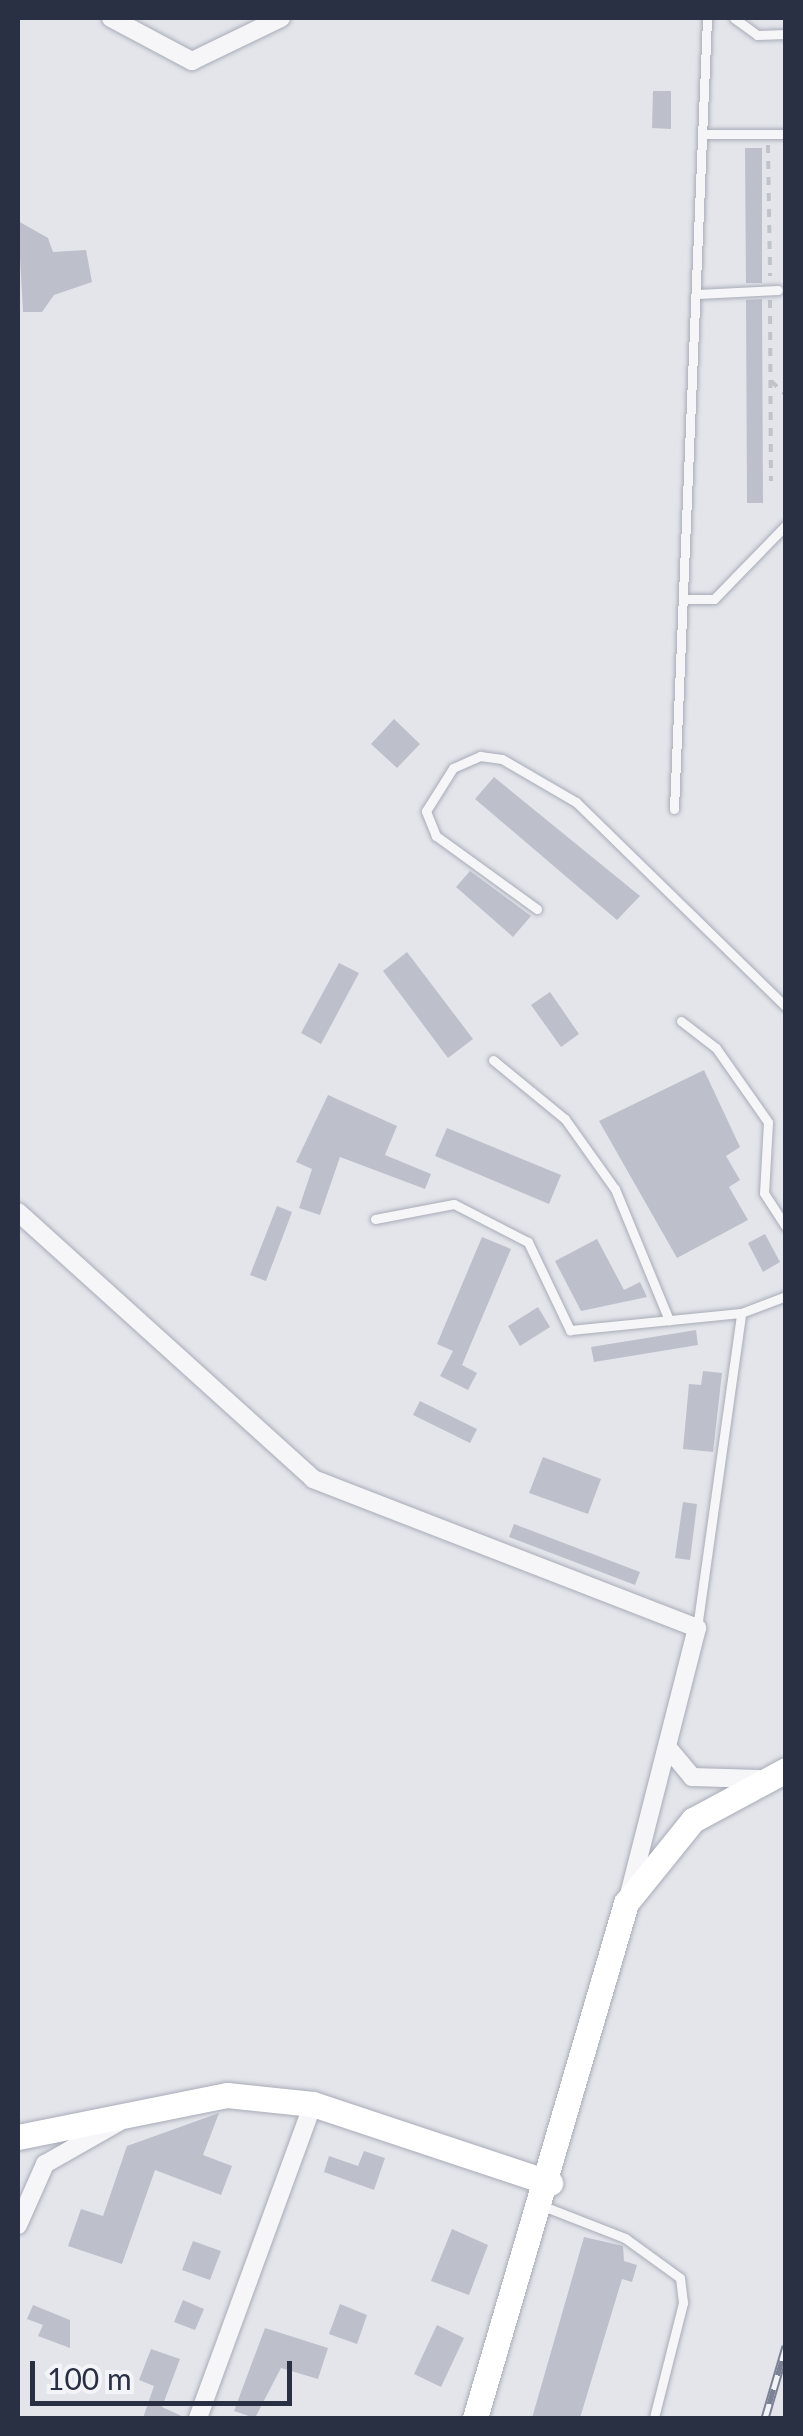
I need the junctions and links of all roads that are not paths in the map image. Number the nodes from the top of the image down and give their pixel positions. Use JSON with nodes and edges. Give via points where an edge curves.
{"nodes":[{"id":1,"x":111,"y":18,"type":"edge"},
{"id":2,"x":281,"y":18,"type":"edge"},
{"id":3,"x":707,"y":18,"type":"edge"},
{"id":4,"x":734,"y":18,"type":"edge"},
{"id":5,"x":786,"y":34,"type":"edge"},
{"id":6,"x":702,"y":134,"type":"junction"},
{"id":7,"x":786,"y":134,"type":"edge"},
{"id":8,"x":774,"y":291,"type":"road end"},
{"id":9,"x":697,"y":294,"type":"junction"},
{"id":10,"x":786,"y":525,"type":"edge"},
{"id":11,"x":686,"y":598,"type":"junction"},
{"id":12,"x":674,"y":808,"type":"dead end"},
{"id":13,"x":538,"y":909,"type":"dead end"},
{"id":14,"x":786,"y":1007,"type":"edge"},
{"id":15,"x":682,"y":1021,"type":"dead end"},
{"id":16,"x":493,"y":1060,"type":"dead end"},
{"id":17,"x":18,"y":1212,"type":"edge"},
{"id":18,"x":376,"y":1219,"type":"dead end"},
{"id":19,"x":786,"y":1227,"type":"edge"},
{"id":20,"x":786,"y":1296,"type":"edge"},
{"id":21,"x":741,"y":1313,"type":"junction"},
{"id":22,"x":669,"y":1320,"type":"junction"},
{"id":23,"x":697,"y":1628,"type":"junction"},
{"id":24,"x":668,"y":1748,"type":"junction"},
{"id":25,"x":775,"y":1774,"type":"edge"},
{"id":26,"x":626,"y":1903,"type":"junction"},
{"id":27,"x":313,"y":2104,"type":"junction"},
{"id":28,"x":132,"y":2114,"type":"junction"},
{"id":29,"x":18,"y":2137,"type":"edge"},
{"id":30,"x":547,"y":2195,"type":"junction"},
{"id":31,"x":18,"y":2225,"type":"edge"},
{"id":32,"x":198,"y":2418,"type":"edge"},
{"id":33,"x":475,"y":2418,"type":"edge"},
{"id":34,"x":654,"y":2418,"type":"edge"}],
"edges":[{"from":1,"to":2,"type":"street","via":[[192,61]]},
{"from":3,"to":6,"type":"lane"},
{"from":4,"to":5,"type":"lane","via":[[757,35]]},
{"from":6,"to":7,"type":"lane"},
{"from":6,"to":9,"type":"lane"},
{"from":8,"to":9,"type":"lane"},
{"from":9,"to":11,"type":"lane"},
{"from":10,"to":11,"type":"lane","via":[[714,600]]},
{"from":11,"to":12,"type":"lane"},
{"from":13,"to":14,"type":"lane","via":[[436,836],[426,811],[453,768],[480,756],[502,759],[576,802]]},
{"from":15,"to":19,"type":"lane","via":[[716,1048],[768,1122],[764,1193]]},
{"from":16,"to":22,"type":"lane","via":[[565,1119],[615,1189]]},
{"from":17,"to":23,"type":"street","via":[[313,1479]]},
{"from":18,"to":22,"type":"lane","via":[[454,1204],[528,1242],[570,1330]]},
{"from":20,"to":21,"type":"lane"},
{"from":21,"to":22,"type":"lane"},
{"from":21,"to":23,"type":"lane"},
{"from":23,"to":24,"type":"street"},
{"from":24,"to":25,"type":"street","via":[[692,1777],[710,1784]]},
{"from":24,"to":26,"type":"street"},
{"from":25,"to":26,"type":"street","via":[[693,1820]]},
{"from":26,"to":30,"type":"street"},
{"from":27,"to":28,"type":"street","via":[[227,2096]]},
{"from":27,"to":30,"type":"street"},
{"from":27,"to":32,"type":"street"},
{"from":28,"to":29,"type":"street"},
{"from":28,"to":31,"type":"street","via":[[45,2164]]},
{"from":30,"to":33,"type":"street"},
{"from":30,"to":34,"type":"lane","via":[[642,2247],[680,2278],[684,2303]]}]}
